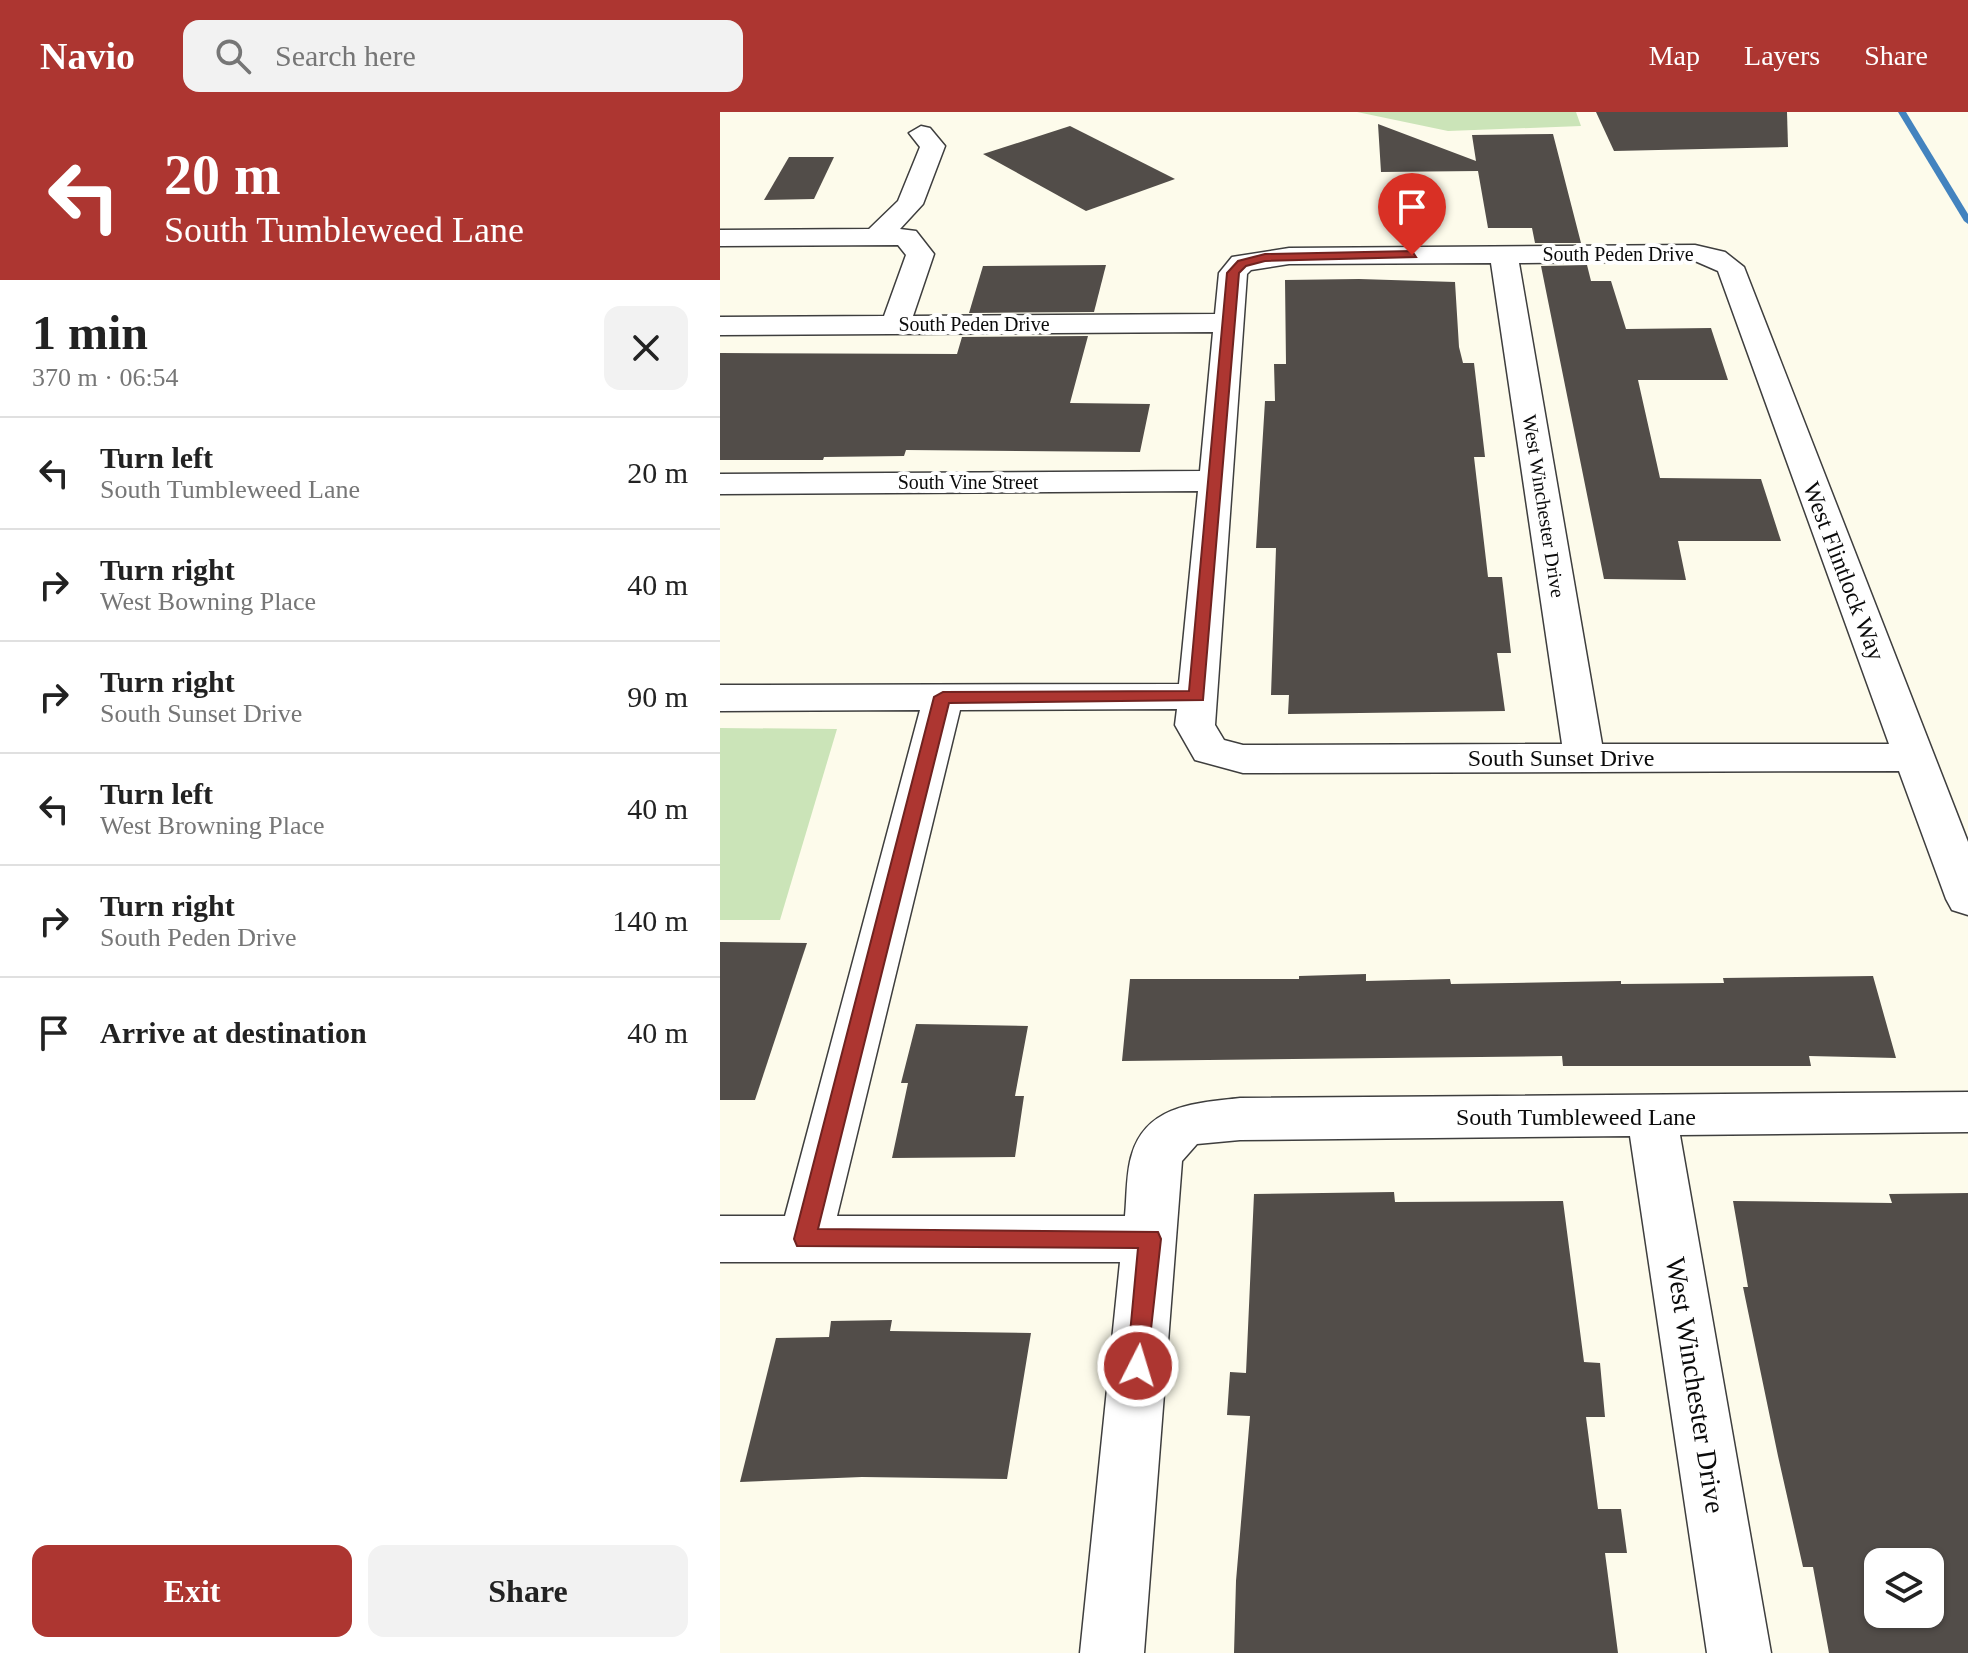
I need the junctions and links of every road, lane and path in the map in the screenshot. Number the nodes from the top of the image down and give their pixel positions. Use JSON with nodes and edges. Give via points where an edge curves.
{"nodes":[{"id":1,"x":921,"y":133,"type":"dead end"},
{"id":2,"x":876,"y":237,"type":"junction"},
{"id":3,"x":720,"y":238,"type":"edge"},
{"id":4,"x":1504,"y":254,"type":"junction"},
{"id":5,"x":1707,"y":255,"type":"joint"},
{"id":6,"x":1229,"y":323,"type":"junction"},
{"id":7,"x":896,"y":324,"type":"junction"},
{"id":8,"x":720,"y":326,"type":"edge"},
{"id":9,"x":1215,"y":481,"type":"junction"},
{"id":10,"x":720,"y":484,"type":"edge"},
{"id":11,"x":1197,"y":696,"type":"junction"},
{"id":12,"x":943,"y":697,"type":"junction"},
{"id":13,"x":720,"y":698,"type":"edge"},
{"id":14,"x":1915,"y":757,"type":"junction"},
{"id":15,"x":1584,"y":758,"type":"junction"},
{"id":16,"x":1968,"y":899,"type":"edge"},
{"id":17,"x":1968,"y":1112,"type":"edge"},
{"id":18,"x":1652,"y":1117,"type":"junction"},
{"id":19,"x":720,"y":1239,"type":"edge"},
{"id":20,"x":805,"y":1239,"type":"junction"},
{"id":21,"x":1150,"y":1239,"type":"junction"},
{"id":22,"x":1112,"y":1653,"type":"edge"},
{"id":23,"x":1739,"y":1653,"type":"edge"}],
"edges":[{"from":1,"to":2,"type":"street","via":[[933,146],[910,204]]},
{"from":2,"to":3,"type":"street"},
{"from":2,"to":7,"type":"street","via":[[906,237],[920,254]]},
{"from":4,"to":5,"type":"street","name":"South Peden Drive"},
{"from":4,"to":6,"type":"street","name":"South Peden Drive","via":[[1289,256],[1242,263],[1233,273]]},
{"from":4,"to":15,"type":"street","name":"West Winchester Drive"},
{"from":5,"to":14,"type":"street","name":"West Flintlock Way","via":[[1730,267]]},
{"from":6,"to":7,"type":"street","name":"South Peden Drive"},
{"from":6,"to":9,"type":"street"},
{"from":7,"to":8,"type":"street","name":"South Peden Drive"},
{"from":9,"to":10,"type":"street","name":"South Vine Street"},
{"from":9,"to":11,"type":"street"},
{"from":11,"to":12,"type":"street"},
{"from":11,"to":15,"type":"street","name":"South Sunset Drive","via":[[1195,725],[1209,750],[1243,759]]},
{"from":12,"to":13,"type":"street"},
{"from":12,"to":20,"type":"street"},
{"from":14,"to":15,"type":"street","name":"South Sunset Drive"},
{"from":14,"to":16,"type":"street","name":"West Flintlock Way"},
{"from":17,"to":18,"type":"street","name":"South Tumbleweed Lane"},
{"from":18,"to":21,"type":"street","name":"South Tumbleweed Lane","via":[[1240,1119],[1183,1125],[1157,1154]]},
{"from":18,"to":23,"type":"street","name":"West Winchester Drive"},
{"from":19,"to":20,"type":"street"},
{"from":20,"to":21,"type":"street"},
{"from":21,"to":22,"type":"street"}]}
